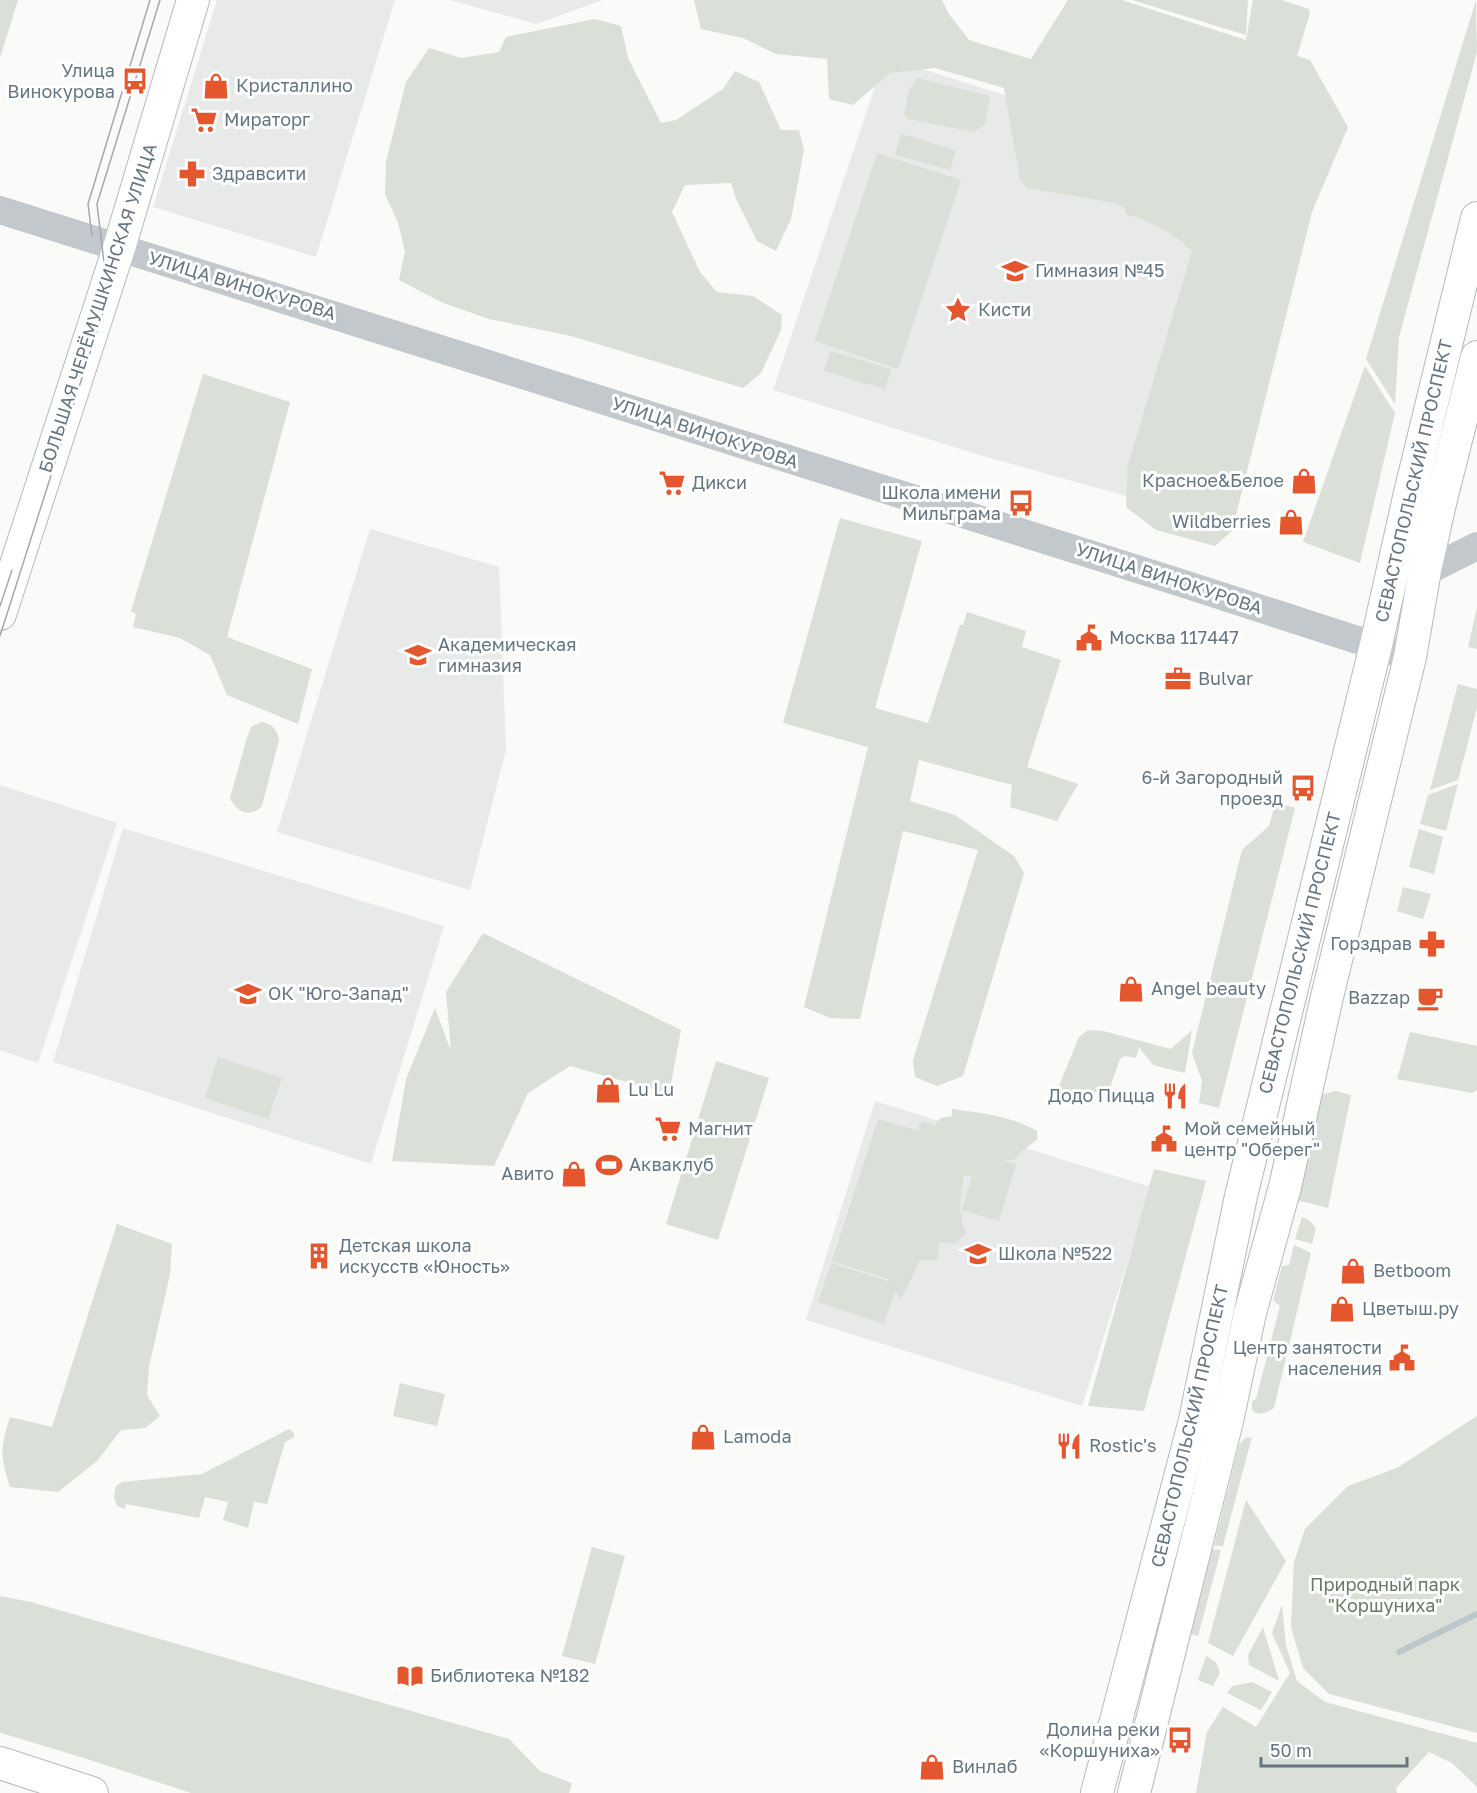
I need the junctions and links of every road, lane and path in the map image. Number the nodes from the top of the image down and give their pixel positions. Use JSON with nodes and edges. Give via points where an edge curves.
{"nodes":[{"id":1,"x":193,"y":0,"type":"edge"},
{"id":2,"x":0,"y":210,"type":"edge"},
{"id":3,"x":1477,"y":218,"type":"edge"},
{"id":4,"x":119,"y":248,"type":"junction"},
{"id":5,"x":1477,"y":357,"type":"edge"},
{"id":6,"x":1477,"y":546,"type":"edge"},
{"id":7,"x":1425,"y":570,"type":"junction"},
{"id":8,"x":1387,"y":591,"type":"junction"},
{"id":9,"x":0,"y":614,"type":"edge"},
{"id":10,"x":1376,"y":645,"type":"junction"},
{"id":11,"x":1410,"y":657,"type":"junction"},
{"id":12,"x":0,"y":1764,"type":"edge"},
{"id":13,"x":92,"y":1793,"type":"edge"},
{"id":14,"x":1097,"y":1793,"type":"edge"},
{"id":15,"x":1134,"y":1793,"type":"edge"}],
"edges":[{"from":1,"to":4,"type":"main road","name":"БОЛЬШАЯ ЧЕРЁМУШКИНСКАЯ УЛИЦА"},
{"from":2,"to":4,"type":"street","name":"УЛИЦА ВИНОКУРОВА"},
{"from":3,"to":8,"type":"main road","name":"СЕВАСТОПОЛЬСКИЙ ПРОСПЕКТ"},
{"from":4,"to":9,"type":"main road","name":"БОЛЬШАЯ ЧЕРЁМУШКИНСКАЯ УЛИЦА"},
{"from":4,"to":10,"type":"street","name":"УЛИЦА ВИНОКУРОВА"},
{"from":5,"to":7,"type":"main road","name":"СЕВАСТОПОЛЬСКИЙ ПРОСПЕКТ"},
{"from":6,"to":7,"type":"street"},
{"from":7,"to":8,"type":"street"},
{"from":7,"to":11,"type":"main road","name":"СЕВАСТОПОЛЬСКИЙ ПРОСПЕКТ"},
{"from":8,"to":10,"type":"main road","name":"СЕВАСТОПОЛЬСКИЙ ПРОСПЕКТ"},
{"from":10,"to":11,"type":"street","name":"УЛИЦА ВИНОКУРОВА"},
{"from":10,"to":14,"type":"main road","name":"СЕВАСТОПОЛЬСКИЙ ПРОСПЕКТ","via":[[1241,1196],[1195,1420]]},
{"from":11,"to":15,"type":"main road","name":"СЕВАСТОПОЛЬСКИЙ ПРОСПЕКТ","via":[[1285,1187],[1250,1313],[1227,1421]]},
{"from":12,"to":13,"type":"main road"}]}
